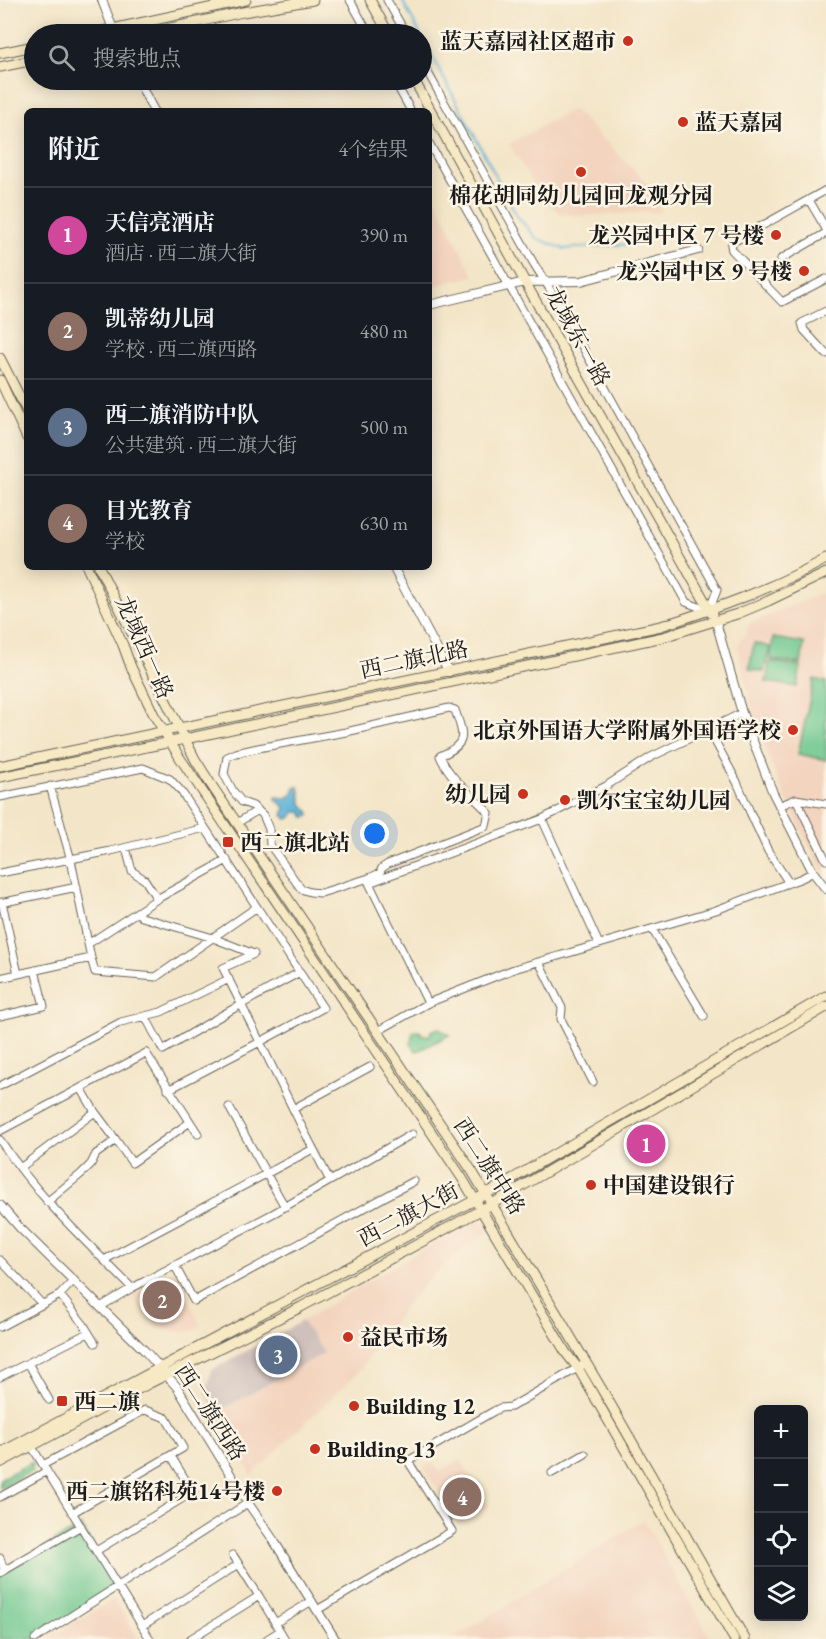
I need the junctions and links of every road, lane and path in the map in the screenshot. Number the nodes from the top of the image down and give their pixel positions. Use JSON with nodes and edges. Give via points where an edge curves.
{"nodes":[{"id":1,"x":102,"y":0,"type":"edge"},
{"id":2,"x":246,"y":0,"type":"edge"},
{"id":3,"x":313,"y":0,"type":"edge"},
{"id":4,"x":350,"y":0,"type":"edge"},
{"id":5,"x":370,"y":0,"type":"edge"},
{"id":6,"x":387,"y":0,"type":"edge"},
{"id":7,"x":111,"y":24,"type":"edge"},
{"id":8,"x":136,"y":24,"type":"edge"},
{"id":9,"x":189,"y":24,"type":"edge"},
{"id":10,"x":363,"y":24,"type":"edge"},
{"id":11,"x":383,"y":24,"type":"edge"},
{"id":12,"x":400,"y":24,"type":"edge"},
{"id":13,"x":24,"y":48,"type":"edge"},
{"id":14,"x":0,"y":54,"type":"edge"},
{"id":15,"x":24,"y":62,"type":"edge"},
{"id":16,"x":0,"y":68,"type":"edge"},
{"id":17,"x":432,"y":81,"type":"edge"},
{"id":18,"x":143,"y":90,"type":"edge"},
{"id":19,"x":399,"y":90,"type":"edge"},
{"id":20,"x":419,"y":90,"type":"edge"},
{"id":21,"x":152,"y":108,"type":"edge"},
{"id":22,"x":409,"y":108,"type":"edge"},
{"id":23,"x":429,"y":108,"type":"edge"},
{"id":24,"x":432,"y":113,"type":"edge"},
{"id":25,"x":432,"y":148,"type":"edge"},
{"id":26,"x":826,"y":190,"type":"edge"},
{"id":27,"x":809,"y":200,"type":"junction"},
{"id":28,"x":826,"y":231,"type":"edge"},
{"id":29,"x":698,"y":250,"type":"dead end"},
{"id":30,"x":781,"y":259,"type":"dead end"},
{"id":31,"x":826,"y":279,"type":"edge"},
{"id":32,"x":525,"y":282,"type":"junction"},
{"id":33,"x":509,"y":286,"type":"junction"},
{"id":34,"x":432,"y":304,"type":"edge"},
{"id":35,"x":826,"y":310,"type":"edge"},
{"id":36,"x":826,"y":354,"type":"edge"},
{"id":37,"x":0,"y":358,"type":"edge"},
{"id":38,"x":0,"y":381,"type":"edge"},
{"id":39,"x":24,"y":405,"type":"edge"},
{"id":40,"x":24,"y":432,"type":"edge"},
{"id":41,"x":826,"y":559,"type":"edge"},
{"id":42,"x":88,"y":570,"type":"edge"},
{"id":43,"x":100,"y":570,"type":"edge"},
{"id":44,"x":395,"y":570,"type":"edge"},
{"id":45,"x":826,"y":573,"type":"edge"},
{"id":46,"x":709,"y":610,"type":"junction"},
{"id":47,"x":716,"y":622,"type":"junction"},
{"id":48,"x":449,"y":672,"type":"junction"},
{"id":49,"x":742,"y":713,"type":"junction"},
{"id":50,"x":179,"y":727,"type":"junction"},
{"id":51,"x":708,"y":728,"type":"junction"},
{"id":52,"x":163,"y":731,"type":"junction"},
{"id":53,"x":185,"y":739,"type":"junction"},
{"id":54,"x":171,"y":742,"type":"junction"},
{"id":55,"x":0,"y":766,"type":"edge"},
{"id":56,"x":0,"y":777,"type":"edge"},
{"id":57,"x":50,"y":786,"type":"junction"},
{"id":58,"x":0,"y":797,"type":"edge"},
{"id":59,"x":796,"y":799,"type":"junction"},
{"id":60,"x":826,"y":804,"type":"edge"},
{"id":61,"x":779,"y":806,"type":"junction"},
{"id":62,"x":258,"y":810,"type":"junction"},
{"id":63,"x":542,"y":819,"type":"junction"},
{"id":64,"x":237,"y":823,"type":"junction"},
{"id":65,"x":206,"y":828,"type":"junction"},
{"id":66,"x":126,"y":848,"type":"junction"},
{"id":67,"x":71,"y":860,"type":"junction"},
{"id":68,"x":227,"y":860,"type":"junction"},
{"id":69,"x":826,"y":860,"type":"edge"},
{"id":70,"x":813,"y":872,"type":"junction"},
{"id":71,"x":0,"y":873,"type":"edge"},
{"id":72,"x":789,"y":883,"type":"junction"},
{"id":73,"x":77,"y":887,"type":"junction"},
{"id":74,"x":826,"y":889,"type":"edge"},
{"id":75,"x":157,"y":899,"type":"junction"},
{"id":76,"x":1,"y":903,"type":"edge"},
{"id":77,"x":257,"y":907,"type":"junction"},
{"id":78,"x":137,"y":912,"type":"junction"},
{"id":79,"x":652,"y":929,"type":"junction"},
{"id":80,"x":213,"y":938,"type":"junction"},
{"id":81,"x":88,"y":944,"type":"junction"},
{"id":82,"x":599,"y":944,"type":"junction"},
{"id":83,"x":91,"y":958,"type":"junction"},
{"id":84,"x":539,"y":962,"type":"junction"},
{"id":85,"x":35,"y":970,"type":"junction"},
{"id":86,"x":300,"y":972,"type":"junction"},
{"id":87,"x":18,"y":974,"type":"junction"},
{"id":88,"x":0,"y":978,"type":"edge"},
{"id":89,"x":229,"y":979,"type":"junction"},
{"id":90,"x":826,"y":996,"type":"edge"},
{"id":91,"x":428,"y":1003,"type":"junction"},
{"id":92,"x":241,"y":1005,"type":"junction"},
{"id":93,"x":826,"y":1007,"type":"edge"},
{"id":94,"x":0,"y":1016,"type":"edge"},
{"id":95,"x":146,"y":1016,"type":"junction"},
{"id":96,"x":704,"y":1016,"type":"dead end"},
{"id":97,"x":378,"y":1031,"type":"junction"},
{"id":98,"x":260,"y":1042,"type":"junction"},
{"id":99,"x":370,"y":1067,"type":"dead end"},
{"id":100,"x":593,"y":1082,"type":"dead end"},
{"id":101,"x":0,"y":1086,"type":"edge"},
{"id":102,"x":81,"y":1088,"type":"junction"},
{"id":103,"x":168,"y":1090,"type":"junction"},
{"id":104,"x":229,"y":1107,"type":"dead end"},
{"id":105,"x":293,"y":1109,"type":"junction"},
{"id":106,"x":95,"y":1112,"type":"junction"},
{"id":107,"x":190,"y":1122,"type":"junction"},
{"id":108,"x":0,"y":1131,"type":"edge"},
{"id":109,"x":198,"y":1134,"type":"dead end"},
{"id":110,"x":412,"y":1134,"type":"dead end"},
{"id":111,"x":0,"y":1140,"type":"edge"},
{"id":112,"x":116,"y":1140,"type":"junction"},
{"id":113,"x":313,"y":1149,"type":"junction"},
{"id":114,"x":20,"y":1168,"type":"junction"},
{"id":115,"x":267,"y":1173,"type":"junction"},
{"id":116,"x":330,"y":1181,"type":"junction"},
{"id":117,"x":414,"y":1181,"type":"dead end"},
{"id":118,"x":486,"y":1194,"type":"junction"},
{"id":119,"x":476,"y":1200,"type":"junction"},
{"id":120,"x":47,"y":1202,"type":"junction"},
{"id":121,"x":492,"y":1204,"type":"junction"},
{"id":122,"x":0,"y":1205,"type":"edge"},
{"id":123,"x":285,"y":1207,"type":"junction"},
{"id":124,"x":482,"y":1210,"type":"junction"},
{"id":125,"x":0,"y":1260,"type":"edge"},
{"id":126,"x":104,"y":1260,"type":"junction"},
{"id":127,"x":175,"y":1266,"type":"junction"},
{"id":128,"x":74,"y":1280,"type":"junction"},
{"id":129,"x":132,"y":1288,"type":"junction"},
{"id":130,"x":60,"y":1295,"type":"junction"},
{"id":131,"x":42,"y":1305,"type":"junction"},
{"id":132,"x":100,"y":1307,"type":"junction"},
{"id":133,"x":0,"y":1327,"type":"edge"},
{"id":134,"x":88,"y":1333,"type":"junction"},
{"id":135,"x":95,"y":1343,"type":"dead end"},
{"id":136,"x":28,"y":1363,"type":"junction"},
{"id":137,"x":582,"y":1366,"type":"junction"},
{"id":138,"x":164,"y":1371,"type":"junction"},
{"id":139,"x":0,"y":1377,"type":"edge"},
{"id":140,"x":49,"y":1400,"type":"dead end"},
{"id":141,"x":32,"y":1447,"type":"junction"},
{"id":142,"x":0,"y":1453,"type":"edge"},
{"id":143,"x":585,"y":1454,"type":"dead end"},
{"id":144,"x":171,"y":1456,"type":"junction"},
{"id":145,"x":0,"y":1463,"type":"edge"},
{"id":146,"x":45,"y":1468,"type":"junction"},
{"id":147,"x":552,"y":1473,"type":"dead end"},
{"id":148,"x":0,"y":1497,"type":"edge"},
{"id":149,"x":248,"y":1503,"type":"junction"},
{"id":150,"x":72,"y":1513,"type":"junction"},
{"id":151,"x":81,"y":1526,"type":"junction"},
{"id":152,"x":96,"y":1551,"type":"junction"},
{"id":153,"x":233,"y":1555,"type":"dead end"},
{"id":154,"x":0,"y":1558,"type":"edge"},
{"id":155,"x":239,"y":1564,"type":"junction"},
{"id":156,"x":2,"y":1572,"type":"edge"},
{"id":157,"x":119,"y":1587,"type":"junction"},
{"id":158,"x":259,"y":1596,"type":"junction"},
{"id":159,"x":312,"y":1601,"type":"junction"},
{"id":160,"x":317,"y":1610,"type":"junction"},
{"id":161,"x":275,"y":1623,"type":"junction"},
{"id":162,"x":142,"y":1626,"type":"junction"},
{"id":163,"x":280,"y":1631,"type":"junction"},
{"id":164,"x":35,"y":1639,"type":"edge"},
{"id":165,"x":150,"y":1639,"type":"edge"},
{"id":166,"x":190,"y":1639,"type":"edge"},
{"id":167,"x":267,"y":1639,"type":"edge"},
{"id":168,"x":285,"y":1639,"type":"edge"},
{"id":169,"x":335,"y":1639,"type":"edge"},
{"id":170,"x":734,"y":1639,"type":"edge"},
{"id":171,"x":745,"y":1639,"type":"edge"}],
"edges":[{"from":1,"to":7,"type":"street"},
{"from":2,"to":8,"type":"main road"},
{"from":3,"to":9,"type":"main road"},
{"from":4,"to":10,"type":"street"},
{"from":5,"to":11,"type":"main road"},
{"from":6,"to":12,"type":"street"},
{"from":13,"to":14,"type":"main road"},
{"from":15,"to":16,"type":"main road"},
{"from":17,"to":46,"type":"street","via":[[717,590]]},
{"from":18,"to":21,"type":"street"},
{"from":19,"to":22,"type":"street"},
{"from":20,"to":23,"type":"main road","name":"龙域东一路"},
{"from":24,"to":32,"type":"main road","name":"龙域东一路"},
{"from":25,"to":33,"type":"street"},
{"from":26,"to":27,"type":"street"},
{"from":27,"to":28,"type":"street"},
{"from":27,"to":31,"type":"street","via":[[733,242],[732,250],[783,302]]},
{"from":28,"to":30,"type":"street"},
{"from":29,"to":32,"type":"street","via":[[580,281]]},
{"from":32,"to":33,"type":"street"},
{"from":32,"to":46,"type":"main road","name":"龙域东一路"},
{"from":33,"to":34,"type":"street"},
{"from":33,"to":46,"type":"street","via":[[686,602]]},
{"from":35,"to":36,"type":"street","via":[[801,323]]},
{"from":37,"to":39,"type":"main road"},
{"from":38,"to":40,"type":"main road"},
{"from":41,"to":46,"type":"main road","name":"西二旗北路"},
{"from":42,"to":52,"type":"main road","name":"龙域西一路"},
{"from":43,"to":50,"type":"main road","name":"龙域西一路"},
{"from":44,"to":48,"type":"street"},
{"from":45,"to":47,"type":"main road","name":"西二旗北路"},
{"from":46,"to":47,"type":"main road","name":"龙域东一路"},
{"from":46,"to":48,"type":"main road","name":"西二旗北路","via":[[661,626]]},
{"from":47,"to":49,"type":"street"},
{"from":47,"to":53,"type":"main road","name":"西二旗北路","via":[[663,637]]},
{"from":48,"to":50,"type":"main road","name":"西二旗北路"},
{"from":49,"to":51,"type":"street"},
{"from":49,"to":61,"type":"street"},
{"from":50,"to":52,"type":"main road","name":"西二旗北路"},
{"from":50,"to":53,"type":"main road","name":"西二旗中路"},
{"from":51,"to":63,"type":"street"},
{"from":51,"to":72,"type":"street","via":[[768,851]]},
{"from":52,"to":54,"type":"main road","name":"龙域西一路"},
{"from":52,"to":55,"type":"main road","name":"西二旗北路"},
{"from":53,"to":54,"type":"main road","name":"西二旗北路"},
{"from":53,"to":64,"type":"main road","name":"西二旗中路"},
{"from":54,"to":56,"type":"main road","name":"西二旗北路"},
{"from":54,"to":119,"type":"main road","name":"西二旗中路"},
{"from":57,"to":58,"type":"street"},
{"from":57,"to":65,"type":"street","via":[[143,768],[174,782]]},
{"from":57,"to":67,"type":"street"},
{"from":59,"to":60,"type":"street"},
{"from":59,"to":61,"type":"street"},
{"from":59,"to":69,"type":"street"},
{"from":61,"to":70,"type":"street"},
{"from":62,"to":62,"type":"street","via":[[242,802],[233,791],[224,774],[227,757],[449,708],[455,710],[461,740],[440,756],[451,775],[489,813],[482,828],[388,864],[369,878],[316,893],[301,889],[270,845],[267,821]]},
{"from":62,"to":64,"type":"street"},
{"from":63,"to":82,"type":"street"},
{"from":63,"to":91,"type":"street","via":[[369,883]]},
{"from":64,"to":97,"type":"main road","name":"西二旗中路"},
{"from":65,"to":66,"type":"street"},
{"from":65,"to":68,"type":"street"},
{"from":66,"to":67,"type":"street"},
{"from":66,"to":75,"type":"street","via":[[132,871],[145,880]]},
{"from":67,"to":71,"type":"street"},
{"from":67,"to":73,"type":"street"},
{"from":68,"to":75,"type":"street"},
{"from":68,"to":77,"type":"street"},
{"from":70,"to":72,"type":"street"},
{"from":70,"to":74,"type":"street"},
{"from":72,"to":79,"type":"street"},
{"from":73,"to":76,"type":"street"},
{"from":73,"to":81,"type":"street"},
{"from":75,"to":78,"type":"street"},
{"from":76,"to":87,"type":"street"},
{"from":77,"to":80,"type":"street"},
{"from":77,"to":86,"type":"street"},
{"from":78,"to":80,"type":"street","via":[[142,917]]},
{"from":78,"to":81,"type":"street"},
{"from":79,"to":82,"type":"street"},
{"from":79,"to":96,"type":"street"},
{"from":80,"to":83,"type":"street","via":[[156,977],[95,972]]},
{"from":80,"to":89,"type":"street","via":[[254,954],[223,969]]},
{"from":81,"to":83,"type":"street"},
{"from":82,"to":84,"type":"street"},
{"from":83,"to":85,"type":"street"},
{"from":84,"to":91,"type":"street"},
{"from":84,"to":100,"type":"street","via":[[562,1008],[561,1019]]},
{"from":85,"to":87,"type":"street"},
{"from":85,"to":94,"type":"street","via":[[44,1006]]},
{"from":86,"to":92,"type":"street"},
{"from":86,"to":98,"type":"street","via":[[323,1008]]},
{"from":87,"to":88,"type":"street"},
{"from":89,"to":92,"type":"street"},
{"from":89,"to":95,"type":"street"},
{"from":90,"to":118,"type":"main road","name":"西二旗大街"},
{"from":91,"to":97,"type":"street"},
{"from":92,"to":95,"type":"street","via":[[163,1050]]},
{"from":92,"to":98,"type":"street"},
{"from":93,"to":121,"type":"main road","name":"西二旗大街"},
{"from":95,"to":101,"type":"street","via":[[121,1022]]},
{"from":97,"to":118,"type":"main road","name":"西二旗中路"},
{"from":98,"to":103,"type":"street"},
{"from":98,"to":105,"type":"street"},
{"from":99,"to":105,"type":"street"},
{"from":102,"to":103,"type":"street","via":[[146,1053]]},
{"from":102,"to":106,"type":"street"},
{"from":102,"to":108,"type":"street"},
{"from":103,"to":107,"type":"street"},
{"from":104,"to":115,"type":"street"},
{"from":105,"to":113,"type":"street"},
{"from":106,"to":112,"type":"street"},
{"from":106,"to":114,"type":"street"},
{"from":107,"to":109,"type":"street"},
{"from":107,"to":112,"type":"street","via":[[132,1163]]},
{"from":110,"to":116,"type":"street"},
{"from":111,"to":114,"type":"street"},
{"from":112,"to":120,"type":"street"},
{"from":113,"to":115,"type":"street"},
{"from":113,"to":116,"type":"street"},
{"from":114,"to":120,"type":"street"},
{"from":115,"to":123,"type":"street"},
{"from":115,"to":126,"type":"street"},
{"from":116,"to":123,"type":"street"},
{"from":117,"to":127,"type":"street","via":[[194,1301]]},
{"from":118,"to":119,"type":"main road","name":"西二旗大街"},
{"from":118,"to":121,"type":"main road","name":"西二旗中路"},
{"from":119,"to":124,"type":"main road","name":"西二旗中路"},
{"from":119,"to":138,"type":"main road","name":"西二旗大街"},
{"from":120,"to":126,"type":"street"},
{"from":121,"to":124,"type":"main road","name":"西二旗大街"},
{"from":121,"to":137,"type":"main road","name":"西二旗中路"},
{"from":122,"to":128,"type":"street","name":"西二旗西路"},
{"from":123,"to":127,"type":"street"},
{"from":124,"to":137,"type":"main road","name":"西二旗中路","via":[[566,1353]]},
{"from":124,"to":138,"type":"main road","name":"西二旗大街","via":[[301,1307]]},
{"from":125,"to":131,"type":"street"},
{"from":126,"to":129,"type":"street"},
{"from":127,"to":129,"type":"street"},
{"from":128,"to":130,"type":"street"},
{"from":128,"to":132,"type":"street","name":"西二旗西路"},
{"from":129,"to":132,"type":"street"},
{"from":130,"to":131,"type":"street"},
{"from":130,"to":134,"type":"street"},
{"from":131,"to":133,"type":"street"},
{"from":132,"to":138,"type":"street","name":"西二旗西路"},
{"from":134,"to":135,"type":"street"},
{"from":134,"to":136,"type":"street"},
{"from":136,"to":139,"type":"street"},
{"from":136,"to":140,"type":"street"},
{"from":137,"to":160,"type":"street","via":[[408,1461],[452,1531]]},
{"from":137,"to":170,"type":"main road","name":"西二旗中路"},
{"from":137,"to":171,"type":"main road","name":"西二旗中路"},
{"from":138,"to":141,"type":"main road","name":"西二旗大街"},
{"from":138,"to":142,"type":"main road","name":"西二旗大街"},
{"from":138,"to":149,"type":"street","name":"西二旗西路"},
{"from":141,"to":145,"type":"main road","name":"西二旗大街"},
{"from":141,"to":146,"type":"street"},
{"from":143,"to":147,"type":"street"},
{"from":144,"to":146,"type":"street","via":[[183,1448],[165,1418],[145,1410]]},
{"from":144,"to":150,"type":"street"},
{"from":144,"to":152,"type":"street","via":[[193,1492]]},
{"from":146,"to":148,"type":"street"},
{"from":146,"to":150,"type":"street"},
{"from":149,"to":157,"type":"street"},
{"from":149,"to":159,"type":"street","name":"西二旗西路"},
{"from":150,"to":151,"type":"street"},
{"from":151,"to":152,"type":"street"},
{"from":151,"to":156,"type":"street"},
{"from":152,"to":157,"type":"street"},
{"from":153,"to":155,"type":"street"},
{"from":154,"to":156,"type":"street"},
{"from":155,"to":158,"type":"street"},
{"from":155,"to":162,"type":"street"},
{"from":157,"to":162,"type":"street"},
{"from":157,"to":164,"type":"street"},
{"from":158,"to":161,"type":"street"},
{"from":158,"to":166,"type":"street"},
{"from":159,"to":160,"type":"street","name":"西二旗西路"},
{"from":159,"to":161,"type":"street"},
{"from":160,"to":169,"type":"street","name":"西二旗西路"},
{"from":161,"to":163,"type":"street"},
{"from":162,"to":165,"type":"street"},
{"from":163,"to":167,"type":"street"},
{"from":163,"to":168,"type":"street"}]}
